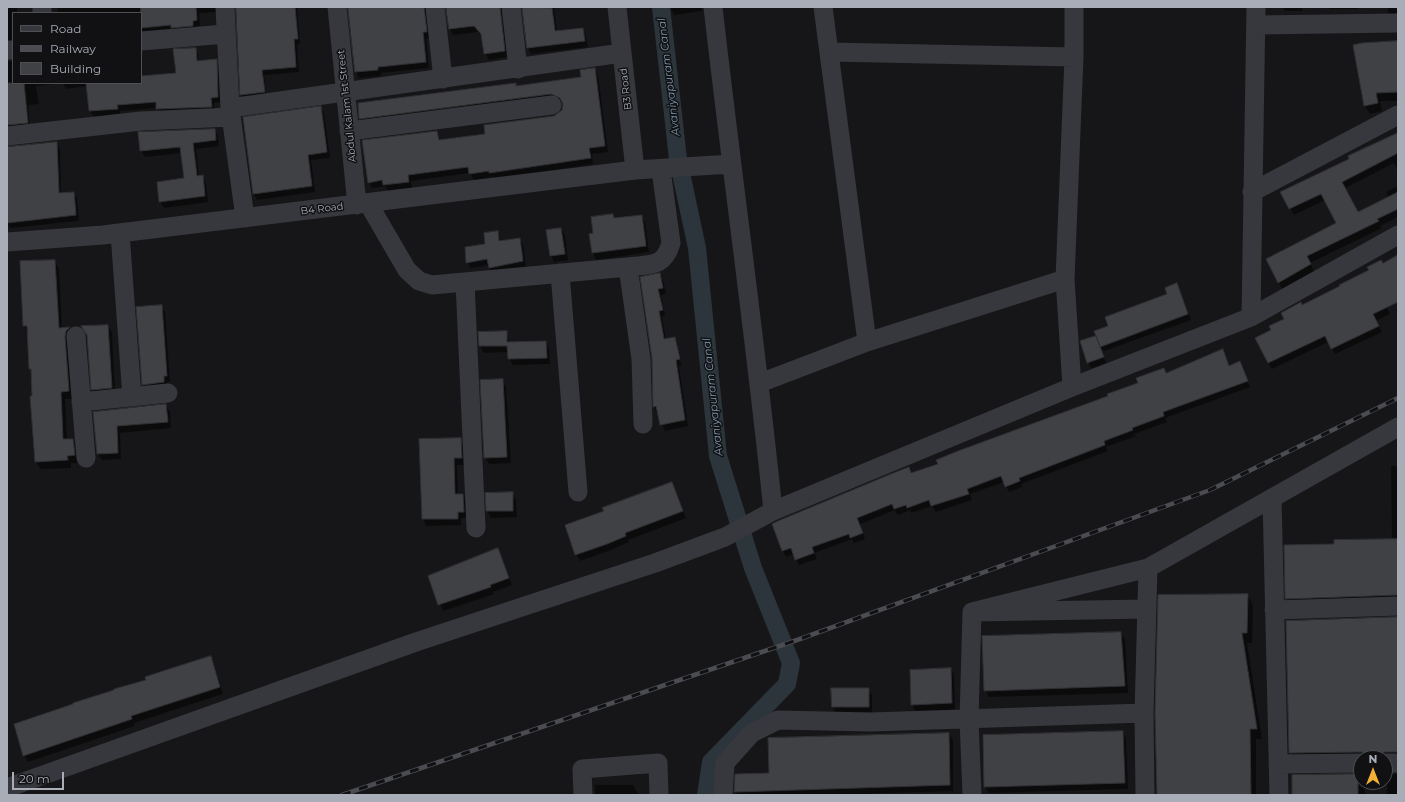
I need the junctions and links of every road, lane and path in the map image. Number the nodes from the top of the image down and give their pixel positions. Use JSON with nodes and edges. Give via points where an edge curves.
{"nodes":[{"id":1,"x":225,"y":7,"type":"edge"},
{"id":2,"x":337,"y":7,"type":"edge"},
{"id":3,"x":435,"y":7,"type":"edge"},
{"id":4,"x":512,"y":7,"type":"edge"},
{"id":5,"x":617,"y":7,"type":"edge"},
{"id":6,"x":713,"y":7,"type":"edge"},
{"id":7,"x":823,"y":7,"type":"edge"},
{"id":8,"x":1074,"y":7,"type":"edge"},
{"id":9,"x":1256,"y":16,"type":"edge"},
{"id":10,"x":1387,"y":18,"type":"edge"},
{"id":11,"x":226,"y":34,"type":"junction"},
{"id":12,"x":203,"y":35,"type":"junction"},
{"id":13,"x":142,"y":41,"type":"edge"},
{"id":14,"x":829,"y":52,"type":"junction"},
{"id":15,"x":622,"y":53,"type":"junction"},
{"id":16,"x":227,"y":54,"type":"junction"},
{"id":17,"x":1074,"y":57,"type":"junction"},
{"id":18,"x":518,"y":69,"type":"junction"},
{"id":19,"x":443,"y":78,"type":"junction"},
{"id":20,"x":345,"y":92,"type":"junction"},
{"id":21,"x":552,"y":105,"type":"dead end"},
{"id":22,"x":231,"y":113,"type":"junction"},
{"id":23,"x":1398,"y":115,"type":"edge"},
{"id":24,"x":349,"y":131,"type":"junction"},
{"id":25,"x":7,"y":136,"type":"edge"},
{"id":26,"x":731,"y":164,"type":"junction"},
{"id":27,"x":636,"y":170,"type":"junction"},
{"id":28,"x":664,"y":170,"type":"junction"},
{"id":29,"x":1252,"y":192,"type":"junction"},
{"id":30,"x":363,"y":204,"type":"junction"},
{"id":31,"x":245,"y":218,"type":"junction"},
{"id":32,"x":120,"y":233,"type":"junction"},
{"id":33,"x":1398,"y":235,"type":"edge"},
{"id":34,"x":7,"y":242,"type":"edge"},
{"id":35,"x":628,"y":267,"type":"junction"},
{"id":36,"x":560,"y":273,"type":"junction"},
{"id":37,"x":1065,"y":279,"type":"junction"},
{"id":38,"x":465,"y":282,"type":"junction"},
{"id":39,"x":1251,"y":317,"type":"junction"},
{"id":40,"x":76,"y":336,"type":"dead end"},
{"id":41,"x":867,"y":342,"type":"junction"},
{"id":42,"x":760,"y":383,"type":"junction"},
{"id":43,"x":1072,"y":387,"type":"junction"},
{"id":44,"x":168,"y":393,"type":"dead end"},
{"id":45,"x":132,"y":397,"type":"junction"},
{"id":46,"x":81,"y":402,"type":"junction"},
{"id":47,"x":643,"y":424,"type":"dead end"},
{"id":48,"x":1398,"y":427,"type":"edge"},
{"id":49,"x":86,"y":458,"type":"dead end"},
{"id":50,"x":578,"y":492,"type":"dead end"},
{"id":51,"x":1272,"y":498,"type":"junction"},
{"id":52,"x":773,"y":511,"type":"junction"},
{"id":53,"x":476,"y":528,"type":"dead end"},
{"id":54,"x":1148,"y":568,"type":"junction"},
{"id":55,"x":1398,"y":606,"type":"edge"},
{"id":56,"x":1147,"y":609,"type":"junction"},
{"id":57,"x":1274,"y":610,"type":"junction"},
{"id":58,"x":972,"y":612,"type":"junction"},
{"id":59,"x":1144,"y":713,"type":"junction"},
{"id":60,"x":969,"y":719,"type":"junction"},
{"id":61,"x":1353,"y":763,"type":"edge"},
{"id":62,"x":1278,"y":764,"type":"junction"},
{"id":63,"x":7,"y":788,"type":"edge"},
{"id":64,"x":583,"y":795,"type":"edge"},
{"id":65,"x":659,"y":795,"type":"edge"},
{"id":66,"x":723,"y":795,"type":"edge"},
{"id":67,"x":972,"y":795,"type":"edge"},
{"id":68,"x":1145,"y":795,"type":"edge"},
{"id":69,"x":1279,"y":795,"type":"edge"}],
"edges":[{"from":1,"to":11,"type":"street"},
{"from":2,"to":20,"type":"street","name":"Abdul Kalam 1st Street"},
{"from":3,"to":19,"type":"street"},
{"from":4,"to":18,"type":"street"},
{"from":5,"to":15,"type":"street","name":"B3 Road"},
{"from":6,"to":26,"type":"street"},
{"from":7,"to":14,"type":"street"},
{"from":8,"to":17,"type":"street"},
{"from":9,"to":10,"type":"street"},
{"from":9,"to":29,"type":"street"},
{"from":11,"to":12,"type":"street"},
{"from":11,"to":16,"type":"street"},
{"from":12,"to":13,"type":"street"},
{"from":12,"to":16,"type":"street"},
{"from":14,"to":17,"type":"street"},
{"from":14,"to":41,"type":"street"},
{"from":15,"to":18,"type":"street"},
{"from":15,"to":27,"type":"street","name":"B3 Road"},
{"from":16,"to":22,"type":"street"},
{"from":17,"to":37,"type":"street"},
{"from":18,"to":19,"type":"street"},
{"from":19,"to":20,"type":"street"},
{"from":20,"to":22,"type":"street"},
{"from":20,"to":24,"type":"street","name":"Abdul Kalam 1st Street"},
{"from":21,"to":24,"type":"street"},
{"from":22,"to":25,"type":"street"},
{"from":22,"to":31,"type":"street"},
{"from":23,"to":29,"type":"street"},
{"from":24,"to":30,"type":"street","name":"Abdul Kalam 1st Street"},
{"from":26,"to":28,"type":"street","name":"B4 Road"},
{"from":26,"to":42,"type":"street"},
{"from":27,"to":28,"type":"street","name":"B4 Road"},
{"from":27,"to":30,"type":"street","name":"B4 Road"},
{"from":28,"to":35,"type":"street","via":[[671,243],[667,255],[661,261]]},
{"from":29,"to":39,"type":"street"},
{"from":30,"to":31,"type":"street","name":"B4 Road"},
{"from":30,"to":38,"type":"street","via":[[407,270],[419,281],[432,284]]},
{"from":31,"to":32,"type":"street","name":"B4 Road"},
{"from":32,"to":34,"type":"street","name":"B4 Road"},
{"from":32,"to":45,"type":"street"},
{"from":33,"to":39,"type":"street"},
{"from":35,"to":36,"type":"street"},
{"from":35,"to":47,"type":"street","via":[[641,359]]},
{"from":36,"to":38,"type":"street"},
{"from":36,"to":50,"type":"street"},
{"from":37,"to":41,"type":"street"},
{"from":37,"to":43,"type":"street"},
{"from":38,"to":53,"type":"street"},
{"from":39,"to":43,"type":"street"},
{"from":40,"to":46,"type":"street"},
{"from":41,"to":42,"type":"street"},
{"from":42,"to":52,"type":"street"},
{"from":43,"to":52,"type":"street"},
{"from":44,"to":45,"type":"street"},
{"from":45,"to":46,"type":"street"},
{"from":46,"to":49,"type":"street"},
{"from":48,"to":51,"type":"street"},
{"from":51,"to":54,"type":"street"},
{"from":51,"to":57,"type":"street"},
{"from":52,"to":63,"type":"street","via":[[725,537],[655,563],[416,642]]},
{"from":54,"to":56,"type":"street"},
{"from":54,"to":58,"type":"street"},
{"from":55,"to":57,"type":"street"},
{"from":56,"to":58,"type":"street"},
{"from":56,"to":59,"type":"street"},
{"from":57,"to":62,"type":"street"},
{"from":58,"to":60,"type":"street"},
{"from":59,"to":60,"type":"street"},
{"from":59,"to":68,"type":"street"},
{"from":60,"to":66,"type":"street","via":[[871,722],[778,720],[752,733],[725,763]]},
{"from":60,"to":67,"type":"street"},
{"from":61,"to":62,"type":"street"},
{"from":62,"to":69,"type":"street"},
{"from":64,"to":65,"type":"street","via":[[582,769],[658,763]]}]}
